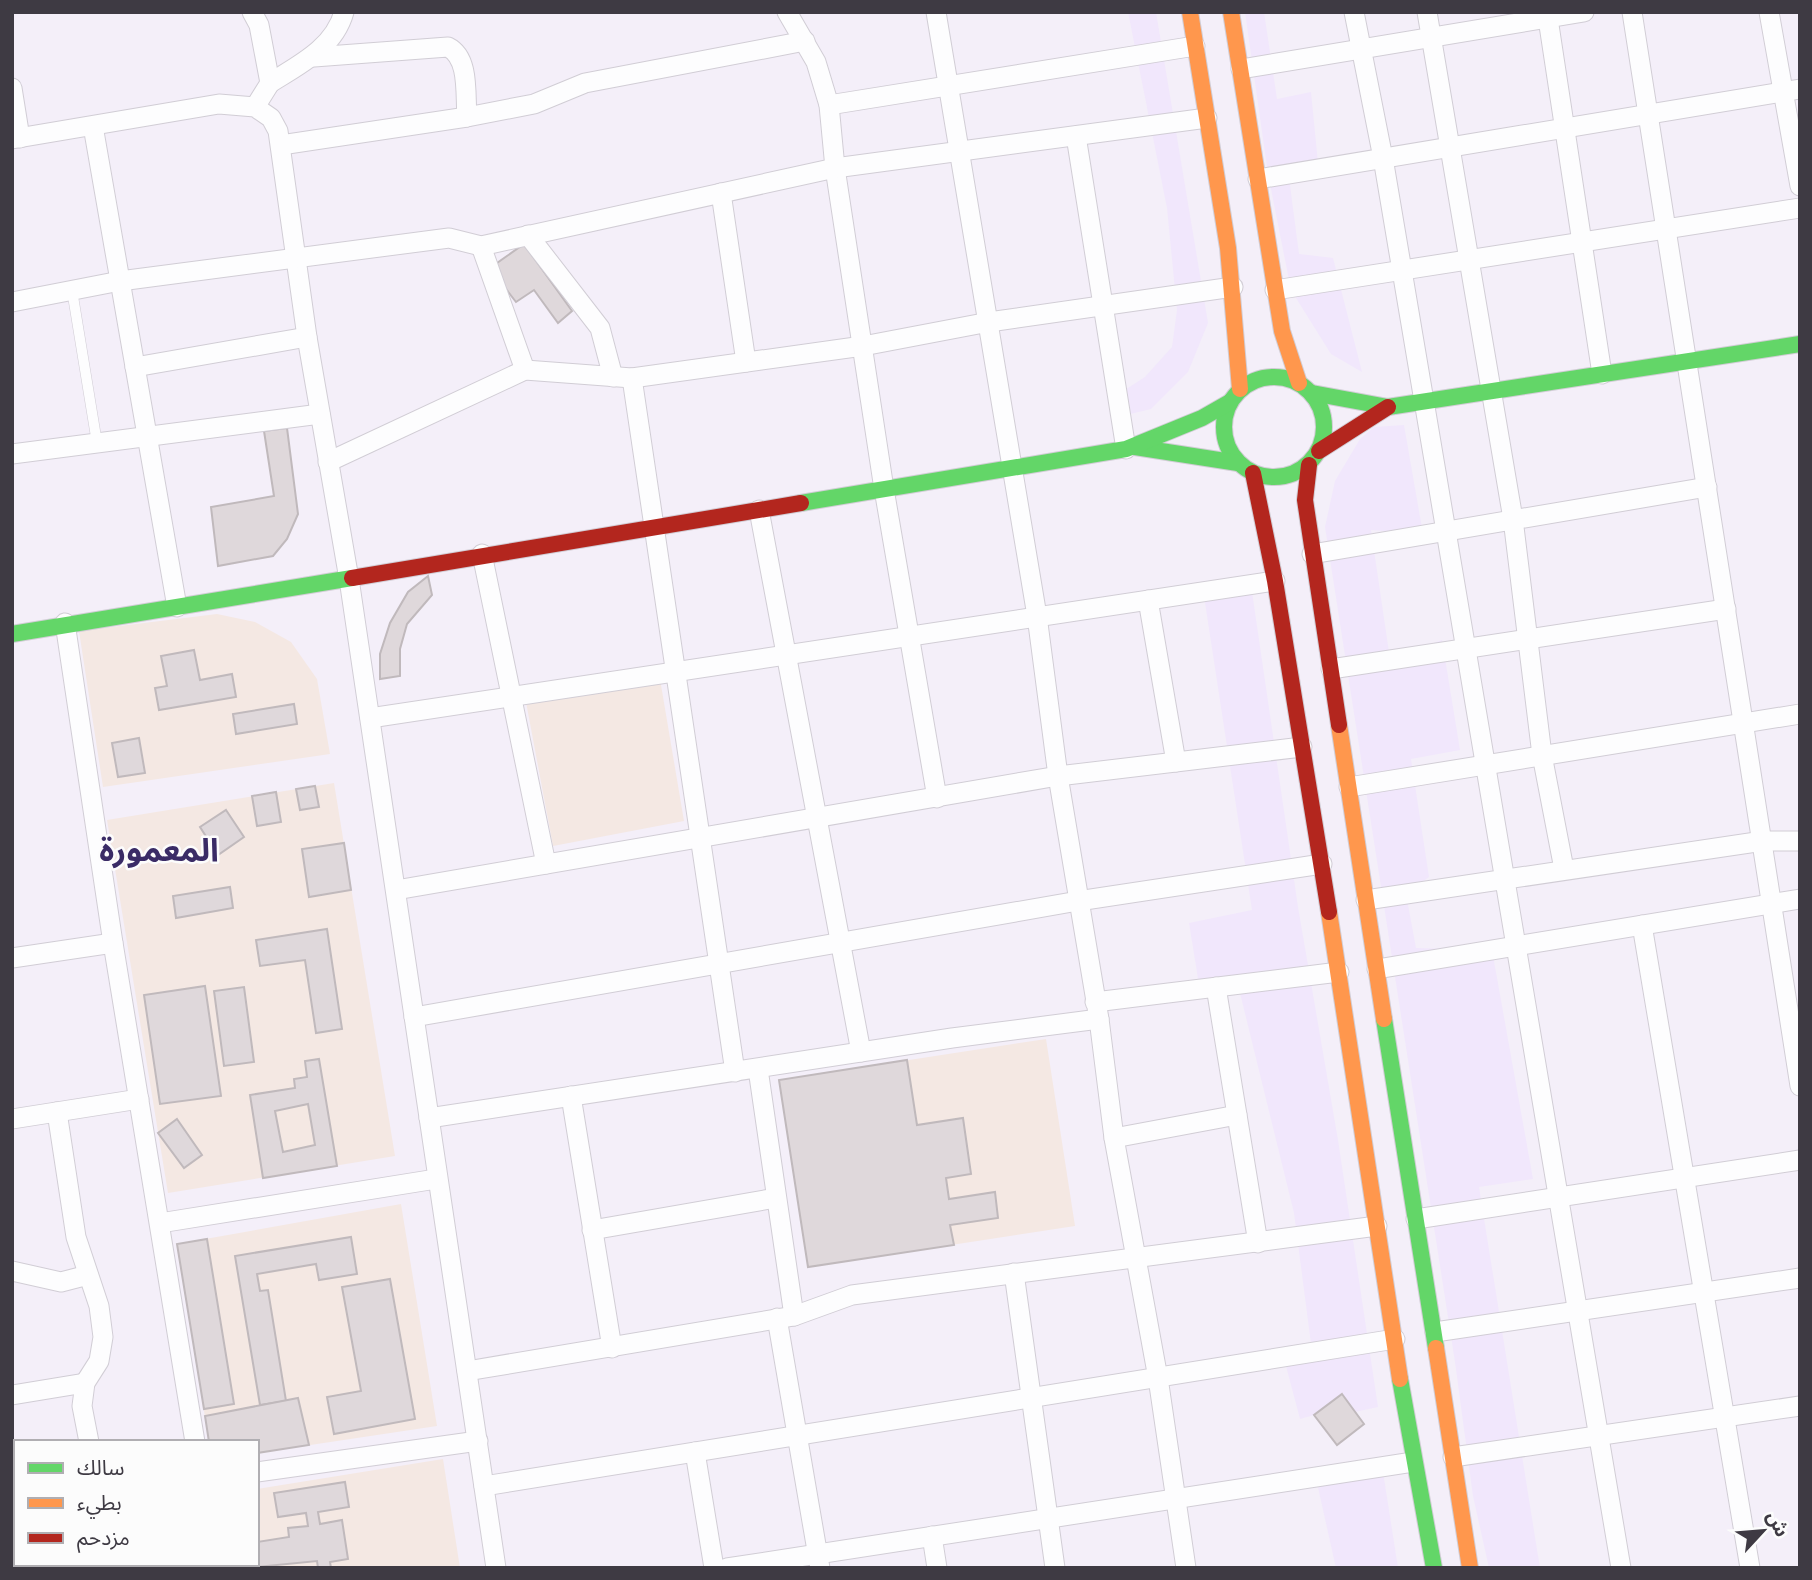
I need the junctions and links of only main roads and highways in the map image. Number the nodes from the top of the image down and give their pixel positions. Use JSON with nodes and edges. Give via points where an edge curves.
{"nodes":[{"id":1,"x":1190,"y":12,"type":"edge"},
{"id":2,"x":1231,"y":12,"type":"edge"},
{"id":3,"x":1800,"y":344,"type":"edge"},
{"id":4,"x":1305,"y":388,"type":"junction"},
{"id":5,"x":1235,"y":396,"type":"junction"},
{"id":6,"x":1388,"y":407,"type":"junction"},
{"id":7,"x":1131,"y":448,"type":"junction"},
{"id":8,"x":1314,"y":458,"type":"junction"},
{"id":9,"x":1238,"y":463,"type":"junction"},
{"id":10,"x":1253,"y":474,"type":"junction"},
{"id":11,"x":12,"y":634,"type":"edge"},
{"id":12,"x":1434,"y":1568,"type":"edge"},
{"id":13,"x":1469,"y":1568,"type":"edge"}],
"edges":[{"from":1,"to":5,"type":"main road","via":[[1240,346]]},
{"from":2,"to":4,"type":"main road","via":[[1282,331]]},
{"from":3,"to":6,"type":"main road"},
{"from":4,"to":5,"type":"main road","via":[[1269,377],[1254,381]]},
{"from":4,"to":6,"type":"main road"},
{"from":4,"to":8,"type":"main road","via":[[1325,421]]},
{"from":5,"to":7,"type":"main road","via":[[1202,418]]},
{"from":5,"to":9,"type":"main road","via":[[1225,417],[1224,434]]},
{"from":6,"to":8,"type":"main road"},
{"from":7,"to":9,"type":"main road"},
{"from":7,"to":11,"type":"main road"},
{"from":8,"to":10,"type":"main road","via":[[1282,478]]},
{"from":8,"to":13,"type":"main road","via":[[1305,500],[1312,554]]},
{"from":9,"to":10,"type":"main road"},
{"from":10,"to":12,"type":"main road","via":[[1322,864],[1413,1462]]}]}
